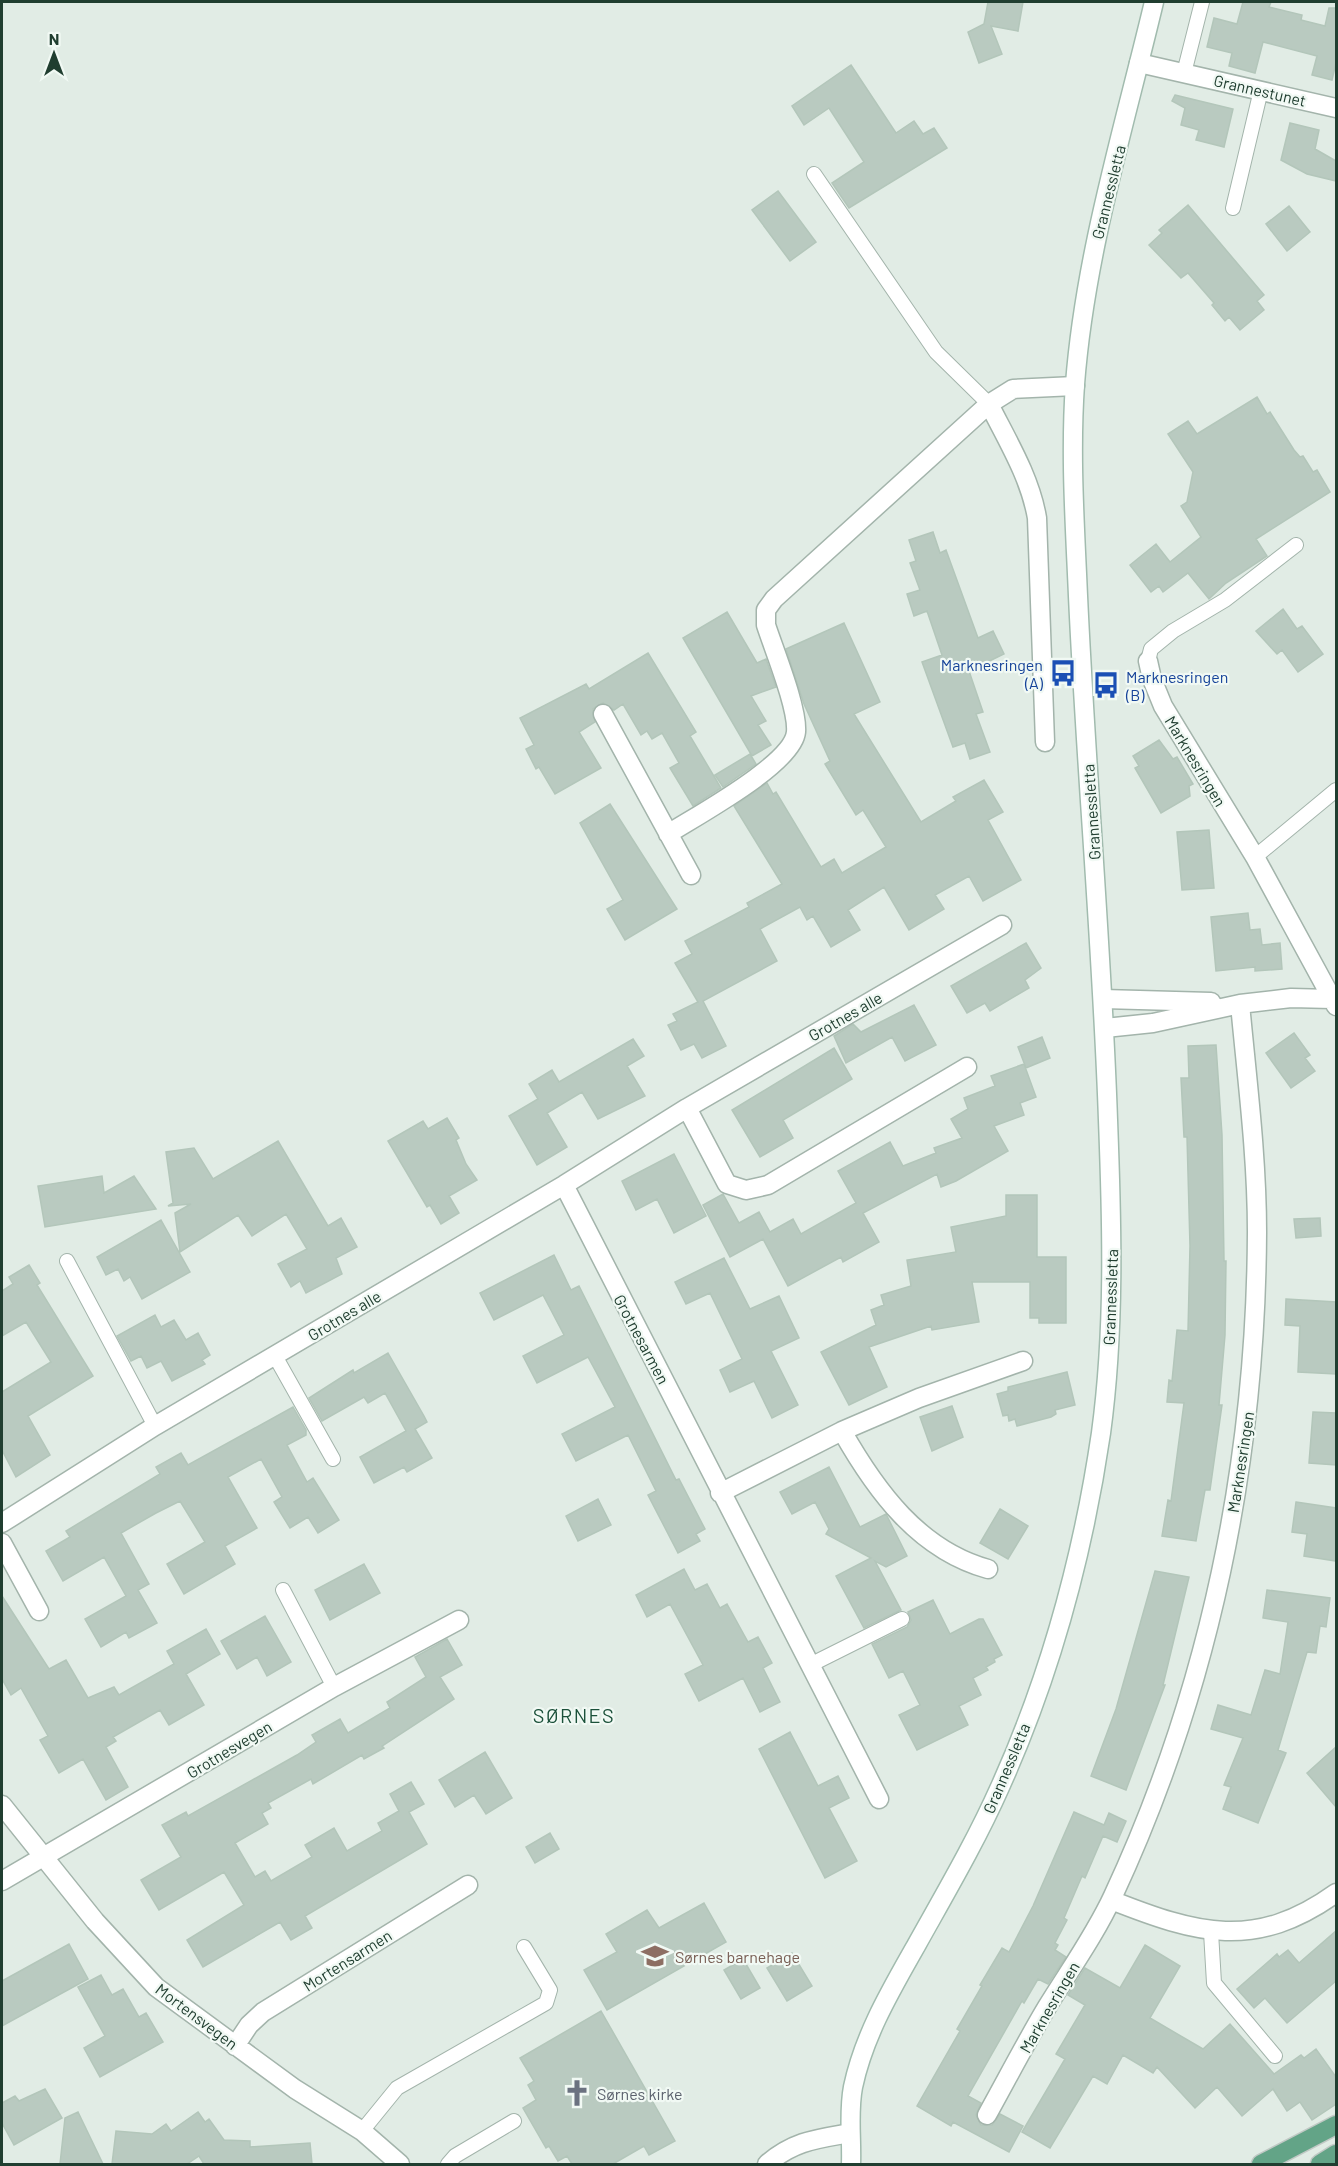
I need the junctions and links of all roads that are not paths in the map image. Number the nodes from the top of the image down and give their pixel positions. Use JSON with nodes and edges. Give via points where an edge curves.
{"nodes":[{"id":1,"x":1154,"y":2,"type":"edge"},
{"id":2,"x":1202,"y":2,"type":"edge"},
{"id":3,"x":1139,"y":63,"type":"junction"},
{"id":4,"x":1184,"y":73,"type":"junction"},
{"id":5,"x":1261,"y":90,"type":"junction"},
{"id":6,"x":1336,"y":108,"type":"edge"},
{"id":7,"x":814,"y":174,"type":"dead end"},
{"id":8,"x":1233,"y":208,"type":"dead end"},
{"id":9,"x":1075,"y":386,"type":"junction"},
{"id":10,"x":989,"y":404,"type":"junction"},
{"id":11,"x":1296,"y":545,"type":"dead end"},
{"id":12,"x":1148,"y":661,"type":"joint"},
{"id":13,"x":603,"y":714,"type":"dead end"},
{"id":14,"x":1045,"y":742,"type":"dead end"},
{"id":15,"x":1336,"y":790,"type":"edge"},
{"id":16,"x":668,"y":834,"type":"junction"},
{"id":17,"x":1255,"y":857,"type":"junction"},
{"id":18,"x":691,"y":875,"type":"dead end"},
{"id":19,"x":1002,"y":925,"type":"dead end"},
{"id":20,"x":1103,"y":999,"type":"junction"},
{"id":21,"x":1334,"y":1002,"type":"edge"},
{"id":22,"x":1240,"y":1004,"type":"junction"},
{"id":23,"x":1105,"y":1028,"type":"junction"},
{"id":24,"x":967,"y":1067,"type":"dead end"},
{"id":25,"x":687,"y":1108,"type":"junction"},
{"id":26,"x":564,"y":1185,"type":"junction"},
{"id":27,"x":67,"y":1261,"type":"dead end"},
{"id":28,"x":275,"y":1356,"type":"junction"},
{"id":29,"x":1023,"y":1361,"type":"dead end"},
{"id":30,"x":155,"y":1426,"type":"junction"},
{"id":31,"x":842,"y":1431,"type":"junction"},
{"id":32,"x":333,"y":1459,"type":"dead end"},
{"id":33,"x":720,"y":1493,"type":"junction"},
{"id":34,"x":2,"y":1523,"type":"edge"},
{"id":35,"x":2,"y":1543,"type":"edge"},
{"id":36,"x":988,"y":1569,"type":"dead end"},
{"id":37,"x":283,"y":1590,"type":"dead end"},
{"id":38,"x":39,"y":1611,"type":"dead end"},
{"id":39,"x":902,"y":1619,"type":"dead end"},
{"id":40,"x":459,"y":1620,"type":"dead end"},
{"id":41,"x":810,"y":1665,"type":"junction"},
{"id":42,"x":334,"y":1687,"type":"junction"},
{"id":43,"x":879,"y":1799,"type":"dead end"},
{"id":44,"x":2,"y":1805,"type":"edge"},
{"id":45,"x":44,"y":1857,"type":"junction"},
{"id":46,"x":2,"y":1881,"type":"edge"},
{"id":47,"x":468,"y":1885,"type":"dead end"},
{"id":48,"x":1336,"y":1893,"type":"edge"},
{"id":49,"x":1111,"y":1900,"type":"junction"},
{"id":50,"x":1211,"y":1932,"type":"junction"},
{"id":51,"x":524,"y":1947,"type":"dead end"},
{"id":52,"x":235,"y":2046,"type":"junction"},
{"id":53,"x":1275,"y":2056,"type":"dead end"},
{"id":54,"x":987,"y":2115,"type":"dead end"},
{"id":55,"x":514,"y":2121,"type":"dead end"},
{"id":56,"x":1336,"y":2125,"type":"edge"},
{"id":57,"x":362,"y":2131,"type":"junction"},
{"id":58,"x":850,"y":2133,"type":"junction"},
{"id":59,"x":1336,"y":2154,"type":"edge"},
{"id":60,"x":852,"y":2162,"type":"edge"},
{"id":61,"x":398,"y":2164,"type":"edge"},
{"id":62,"x":448,"y":2164,"type":"edge"},
{"id":63,"x":767,"y":2164,"type":"edge"},
{"id":64,"x":1261,"y":2164,"type":"edge"},
{"id":65,"x":1320,"y":2164,"type":"edge"}],
"edges":[{"from":1,"to":3,"type":"street","name":"Grannessletta"},
{"from":2,"to":4,"type":"lane"},
{"from":3,"to":4,"type":"street","name":"Grannestunet"},
{"from":3,"to":9,"type":"street","name":"Grannessletta","via":[[1086,281]]},
{"from":4,"to":5,"type":"street","name":"Grannestunet"},
{"from":5,"to":6,"type":"street","name":"Grannestunet"},
{"from":5,"to":8,"type":"lane"},
{"from":7,"to":10,"type":"lane","via":[[936,352]]},
{"from":9,"to":10,"type":"street","via":[[1013,389]]},
{"from":9,"to":20,"type":"street","name":"Grannessletta","via":[[1073,469],[1081,659]]},
{"from":10,"to":14,"type":"street","via":[[1019,464],[1037,518]]},
{"from":10,"to":16,"type":"street","via":[[774,599],[766,610],[766,625],[796,732],[788,750],[768,770]]},
{"from":11,"to":12,"type":"lane","via":[[1225,600],[1173,631],[1151,649]]},
{"from":12,"to":17,"type":"street","name":"Marknesringen","via":[[1162,706]]},
{"from":13,"to":16,"type":"street"},
{"from":15,"to":17,"type":"lane"},
{"from":16,"to":18,"type":"street"},
{"from":17,"to":21,"type":"street","name":"Marknesringen"},
{"from":19,"to":25,"type":"street","name":"Grotnes alle"},
{"from":20,"to":22,"type":"street","name":"Marknesringen"},
{"from":20,"to":23,"type":"street","name":"Grannessletta"},
{"from":21,"to":22,"type":"street","name":"Marknesringen","via":[[1292,998]]},
{"from":22,"to":23,"type":"street","name":"Marknesringen","via":[[1153,1023]]},
{"from":22,"to":49,"type":"street","name":"Marknesringen","via":[[1257,1231],[1251,1389],[1240,1470],[1223,1569],[1196,1677],[1135,1846]]},
{"from":23,"to":58,"type":"street","name":"Grannessletta","via":[[1112,1220],[1109,1339],[1101,1428],[1086,1520],[1052,1651],[1017,1748],[970,1851],[868,2038],[853,2088]]},
{"from":24,"to":25,"type":"street","via":[[768,1185],[746,1190],[728,1184]]},
{"from":25,"to":26,"type":"street","name":"Grotnes alle"},
{"from":26,"to":28,"type":"street","name":"Grotnes alle"},
{"from":26,"to":33,"type":"street","name":"Grotnesarmen"},
{"from":27,"to":30,"type":"lane"},
{"from":28,"to":30,"type":"street","name":"Grotnes alle"},
{"from":28,"to":32,"type":"lane"},
{"from":29,"to":31,"type":"street","via":[[919,1398]]},
{"from":30,"to":34,"type":"street","name":"Grotnes alle"},
{"from":31,"to":33,"type":"street"},
{"from":31,"to":36,"type":"street","via":[[857,1458],[916,1531],[952,1555]]},
{"from":33,"to":41,"type":"street","name":"Grotnesarmen"},
{"from":35,"to":38,"type":"street"},
{"from":37,"to":42,"type":"lane"},
{"from":39,"to":41,"type":"lane"},
{"from":40,"to":42,"type":"street","name":"Grotnesvegen"},
{"from":41,"to":43,"type":"street","name":"Grotnesarmen"},
{"from":42,"to":45,"type":"street","name":"Grotnesvegen"},
{"from":44,"to":45,"type":"street","name":"Mortensvegen"},
{"from":45,"to":46,"type":"street","name":"Grotnesvegen"},
{"from":45,"to":52,"type":"street","name":"Mortensvegen","via":[[95,1921],[156,1987]]},
{"from":47,"to":52,"type":"street","name":"Mortensarmen","via":[[263,2012]]},
{"from":48,"to":50,"type":"street","via":[[1313,1910],[1283,1923],[1248,1931]]},
{"from":49,"to":50,"type":"street"},
{"from":49,"to":54,"type":"street","name":"Marknesringen"},
{"from":50,"to":53,"type":"lane","via":[[1214,1983]]},
{"from":51,"to":57,"type":"lane","via":[[550,1990],[546,2002],[397,2088]]},
{"from":52,"to":57,"type":"street","name":"Mortensvegen"},
{"from":55,"to":62,"type":"lane"},
{"from":56,"to":64,"type":"main road"},
{"from":57,"to":61,"type":"street","name":"Mortensvegen"},
{"from":58,"to":60,"type":"street","name":"Grannessletta"},
{"from":58,"to":63,"type":"street","via":[[806,2141],[784,2150]]},
{"from":59,"to":65,"type":"main road"}]}
